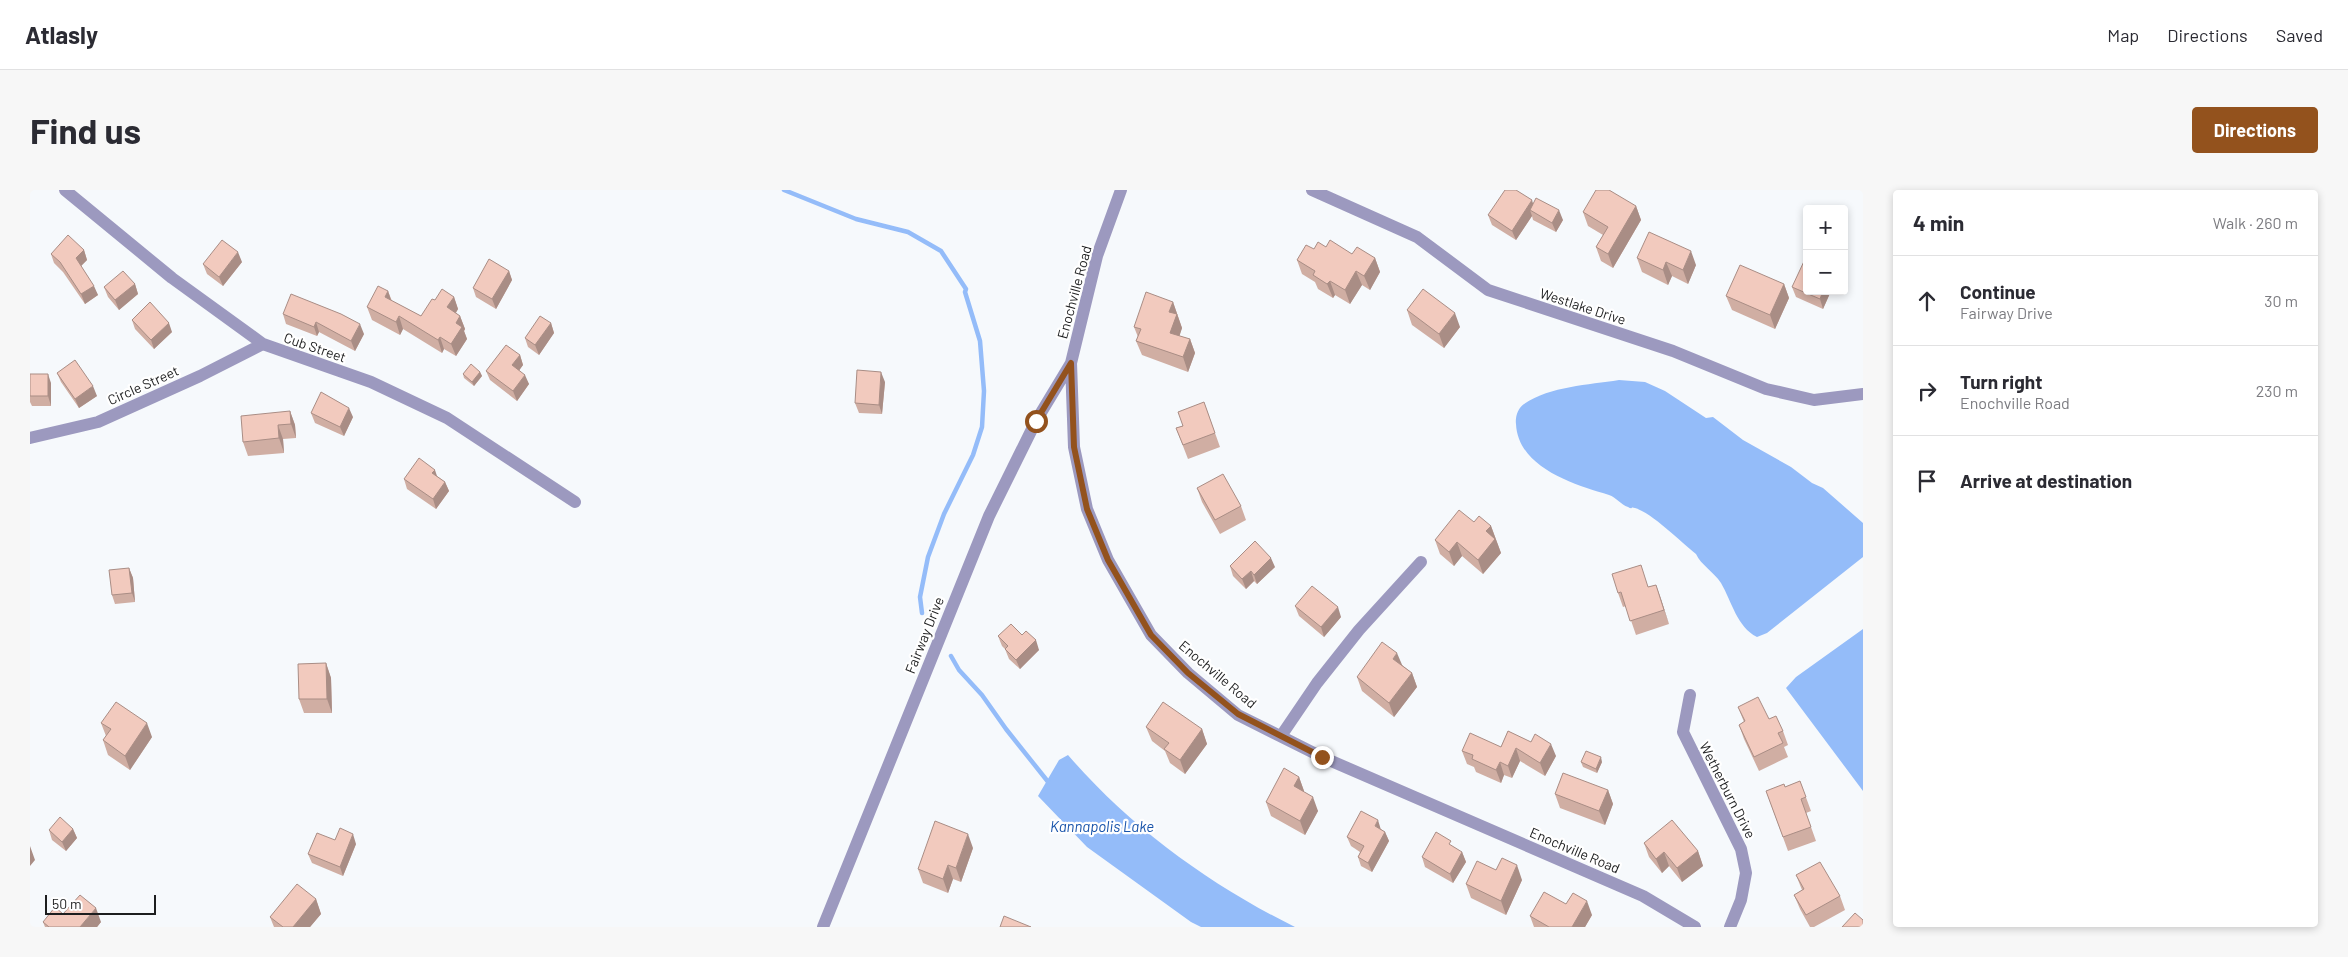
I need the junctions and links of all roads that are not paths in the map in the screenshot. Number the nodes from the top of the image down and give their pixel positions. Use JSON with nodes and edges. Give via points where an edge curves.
{"nodes":[{"id":1,"x":65,"y":190,"type":"edge"},
{"id":2,"x":1121,"y":190,"type":"edge"},
{"id":3,"x":1312,"y":190,"type":"edge"},
{"id":4,"x":263,"y":344,"type":"junction"},
{"id":5,"x":1071,"y":363,"type":"junction"},
{"id":6,"x":1863,"y":394,"type":"edge"},
{"id":7,"x":30,"y":438,"type":"edge"},
{"id":8,"x":575,"y":502,"type":"dead end"},
{"id":9,"x":1421,"y":562,"type":"dead end"},
{"id":10,"x":1690,"y":695,"type":"dead end"},
{"id":11,"x":1281,"y":736,"type":"junction"},
{"id":12,"x":822,"y":927,"type":"edge"},
{"id":13,"x":1695,"y":927,"type":"edge"},
{"id":14,"x":1730,"y":927,"type":"edge"}],
"edges":[{"from":1,"to":4,"type":"street","name":"Cub Street","via":[[172,278]]},
{"from":2,"to":5,"type":"street","name":"Enochville Road","via":[[1097,256]]},
{"from":3,"to":6,"type":"street","name":"Westlake Drive","via":[[1417,237],[1488,290],[1673,351],[1766,389],[1814,400]]},
{"from":4,"to":7,"type":"street","name":"Circle Street","via":[[98,422]]},
{"from":4,"to":8,"type":"street","name":"Cub Street","via":[[371,382],[447,418]]},
{"from":5,"to":11,"type":"street","name":"Enochville Road","via":[[1074,447],[1087,509],[1108,560],[1151,635],[1188,673],[1238,714]]},
{"from":5,"to":12,"type":"street","name":"Fairway Drive","via":[[1036,421],[989,516]]},
{"from":9,"to":11,"type":"street","via":[[1359,630]]},
{"from":10,"to":14,"type":"street","name":"Wetherburn Drive","via":[[1683,732],[1742,849],[1746,873],[1741,900]]},
{"from":11,"to":13,"type":"street","name":"Enochville Road","via":[[1322,757],[1643,896]]}]}
